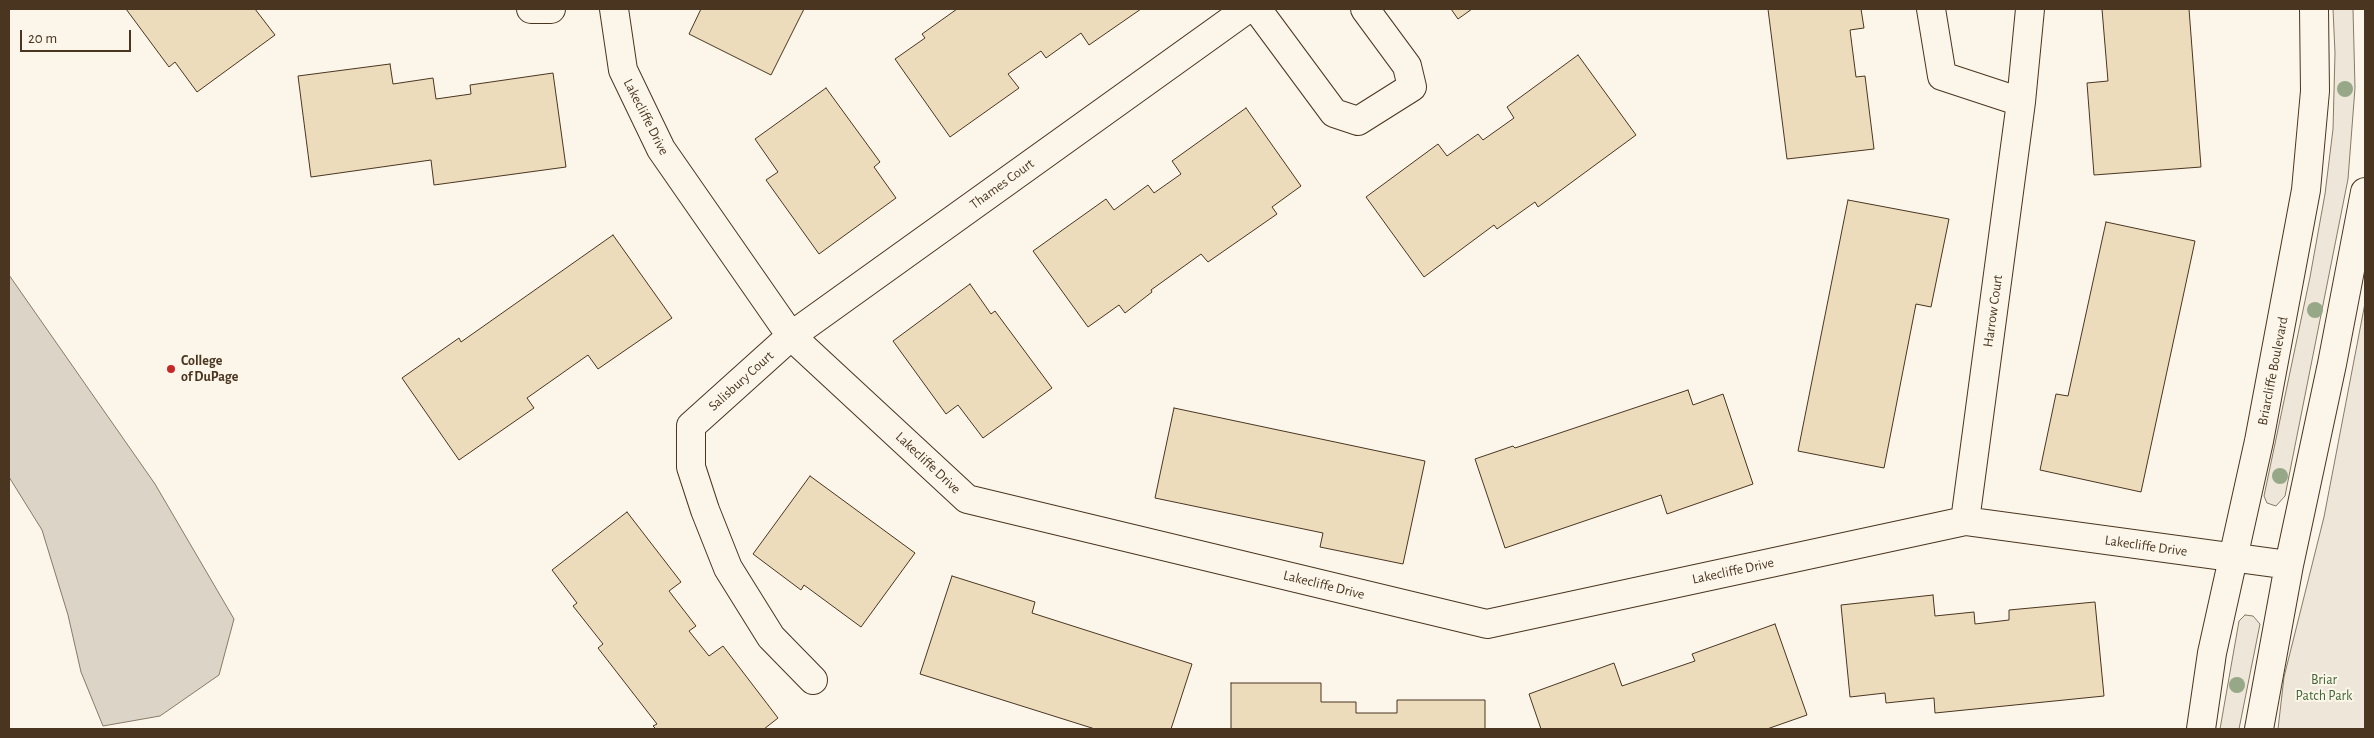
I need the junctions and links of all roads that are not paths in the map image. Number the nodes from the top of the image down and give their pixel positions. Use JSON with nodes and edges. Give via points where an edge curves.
{"nodes":[{"id":1,"x":532,"y":9,"type":"edge"},
{"id":2,"x":551,"y":9,"type":"edge"},
{"id":3,"x":614,"y":9,"type":"edge"},
{"id":4,"x":1247,"y":9,"type":"edge"},
{"id":5,"x":1257,"y":9,"type":"edge"},
{"id":6,"x":1365,"y":9,"type":"edge"},
{"id":7,"x":1931,"y":9,"type":"edge"},
{"id":8,"x":2030,"y":9,"type":"edge"},
{"id":9,"x":2314,"y":9,"type":"edge"},
{"id":10,"x":2021,"y":102,"type":"junction"},
{"id":11,"x":2365,"y":192,"type":"edge"},
{"id":12,"x":791,"y":336,"type":"junction"},
{"id":13,"x":1965,"y":521,"type":"junction"},
{"id":14,"x":2233,"y":558,"type":"junction"},
{"id":15,"x":2289,"y":565,"type":"junction"},
{"id":16,"x":813,"y":680,"type":"dead end"},
{"id":17,"x":2201,"y":729,"type":"edge"},
{"id":18,"x":2259,"y":729,"type":"edge"}],
"edges":[{"from":1,"to":2,"type":"street"},
{"from":3,"to":12,"type":"street","name":"Lakecliffe Drive","via":[[623,70],[661,149]]},
{"from":4,"to":12,"type":"street","name":"Thames Court"},
{"from":5,"to":6,"type":"street","via":[[1334,113],[1358,121],[1412,87],[1407,66]]},
{"from":7,"to":10,"type":"street","via":[[1942,76]]},
{"from":8,"to":10,"type":"street","name":"Harrow Court"},
{"from":9,"to":14,"type":"street","name":"Briarcliffe Boulevard","via":[[2316,91],[2306,190],[2259,441]]},
{"from":10,"to":13,"type":"street","name":"Harrow Court"},
{"from":11,"to":15,"type":"street"},
{"from":12,"to":13,"type":"street","name":"Lakecliffe Drive","via":[[967,499],[1487,624]]},
{"from":12,"to":16,"type":"street","name":"Salisbury Court","via":[[691,426],[691,467],[728,568],[771,636]]},
{"from":13,"to":14,"type":"street","name":"Lakecliffe Drive"},
{"from":14,"to":15,"type":"street","name":"Lakecliffe Drive"},
{"from":14,"to":17,"type":"street","name":"Briarcliffe Boulevard","via":[[2212,653]]},
{"from":15,"to":18,"type":"street"}]}
